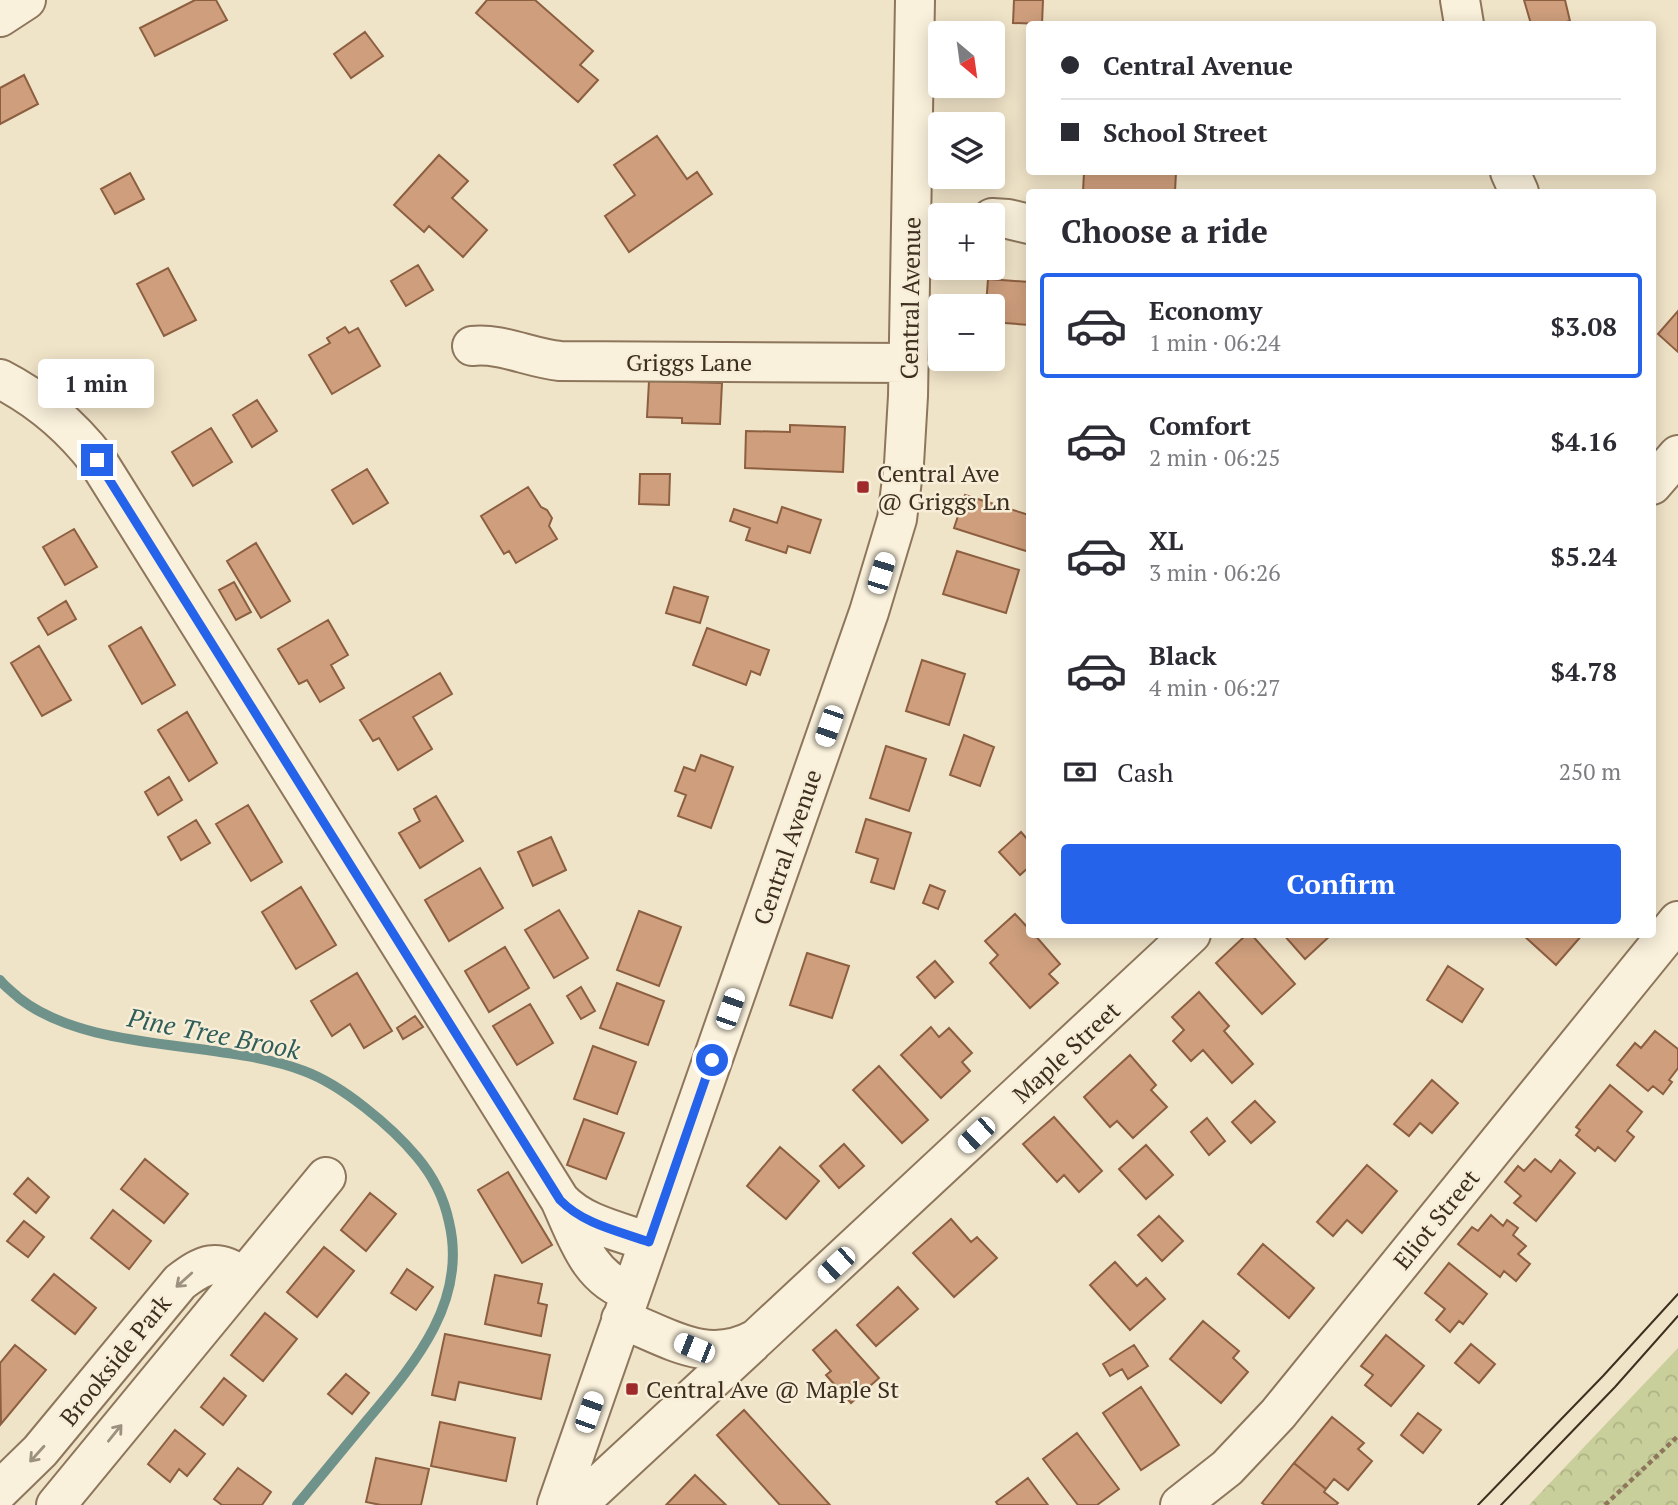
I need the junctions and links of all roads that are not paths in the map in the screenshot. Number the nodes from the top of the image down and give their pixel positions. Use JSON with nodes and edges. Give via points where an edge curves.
{"nodes":[{"id":1,"x":26,"y":0,"type":"edge"},
{"id":2,"x":915,"y":0,"type":"edge"},
{"id":3,"x":1460,"y":0,"type":"edge"},
{"id":4,"x":0,"y":17,"type":"edge"},
{"id":5,"x":1464,"y":21,"type":"edge"},
{"id":6,"x":1005,"y":219,"type":"edge"},
{"id":7,"x":925,"y":222,"type":"edge"},
{"id":8,"x":1026,"y":223,"type":"edge"},
{"id":9,"x":472,"y":346,"type":"dead end"},
{"id":10,"x":909,"y":363,"type":"junction"},
{"id":11,"x":0,"y":379,"type":"edge"},
{"id":12,"x":1678,"y":455,"type":"edge"},
{"id":13,"x":1656,"y":480,"type":"edge"},
{"id":14,"x":1678,"y":921,"type":"edge"},
{"id":15,"x":1187,"y":938,"type":"edge"},
{"id":16,"x":326,"y":1177,"type":"dead end"},
{"id":17,"x":560,"y":1200,"type":"junction"},
{"id":18,"x":649,"y":1242,"type":"junction"},
{"id":19,"x":243,"y":1277,"type":"junction"},
{"id":20,"x":626,"y":1305,"type":"junction"},
{"id":21,"x":756,"y":1339,"type":"junction"},
{"id":22,"x":0,"y":1490,"type":"edge"},
{"id":23,"x":56,"y":1505,"type":"edge"},
{"id":24,"x":557,"y":1505,"type":"edge"},
{"id":25,"x":577,"y":1505,"type":"edge"},
{"id":26,"x":1180,"y":1505,"type":"edge"}],
"edges":[{"from":1,"to":4,"type":"street"},
{"from":2,"to":7,"type":"street","name":"Central Avenue"},
{"from":3,"to":5,"type":"street"},
{"from":6,"to":8,"type":"street"},
{"from":7,"to":10,"type":"street","name":"Central Avenue"},
{"from":9,"to":10,"type":"street","name":"Griggs Lane","via":[[496,345],[560,361]]},
{"from":10,"to":18,"type":"street","name":"Central Avenue","via":[[904,464],[892,536]]},
{"from":11,"to":17,"type":"street","name":"Maple Street","via":[[61,419],[116,487]]},
{"from":12,"to":13,"type":"street"},
{"from":14,"to":26,"type":"street","name":"Eliot Street","via":[[1278,1414],[1227,1468]]},
{"from":15,"to":21,"type":"street","name":"Maple Street"},
{"from":16,"to":19,"type":"street","name":"Brookside Park"},
{"from":17,"to":18,"type":"street","via":[[590,1222]]},
{"from":17,"to":20,"type":"street","name":"Maple Street","via":[[593,1266]]},
{"from":18,"to":20,"type":"street","name":"Central Avenue"},
{"from":19,"to":22,"type":"street","name":"Brookside Park","one_way":true,"via":[[213,1264],[180,1282],[40,1451]]},
{"from":23,"to":19,"type":"street","name":"Brookside Park","one_way":true},
{"from":20,"to":21,"type":"street","name":"Maple Street","via":[[708,1352],[732,1350]]},
{"from":20,"to":24,"type":"street","name":"Central Avenue"},
{"from":21,"to":25,"type":"street","name":"Maple Street"}]}
